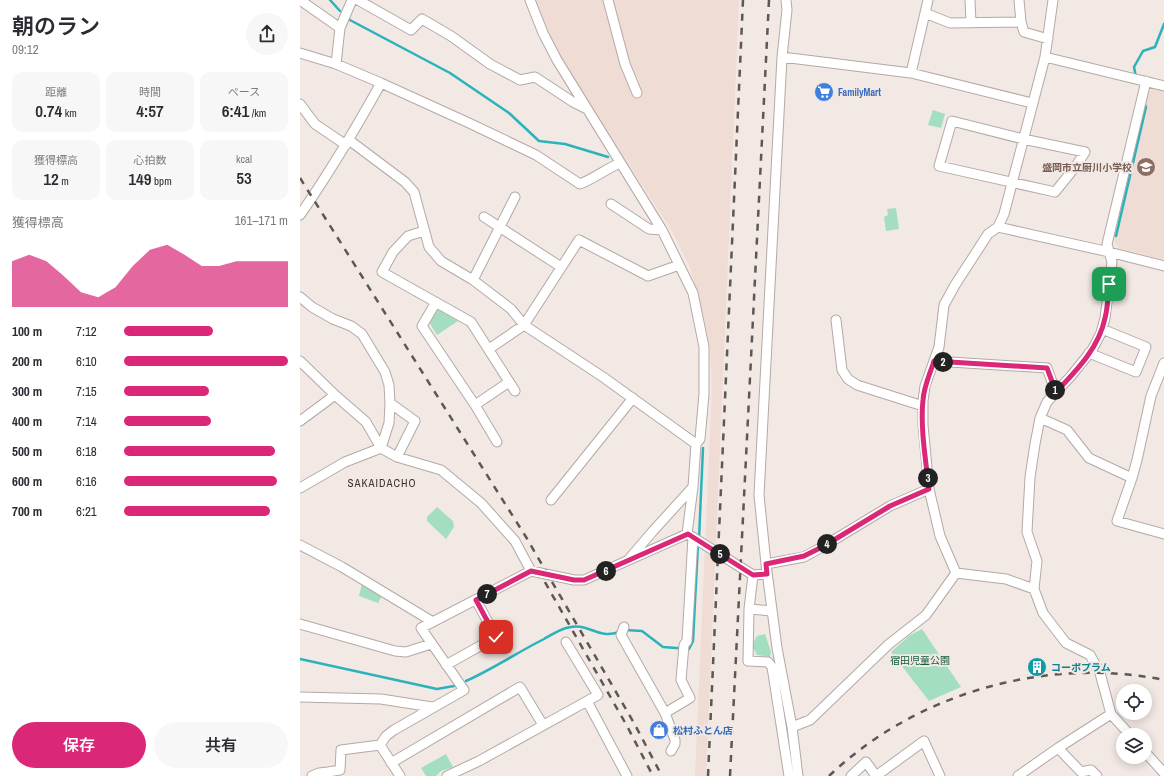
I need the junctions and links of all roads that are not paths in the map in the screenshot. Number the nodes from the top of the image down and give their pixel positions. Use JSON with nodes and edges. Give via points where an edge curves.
{"nodes":[{"id":1,"x":300,"y":0,"type":"edge"},
{"id":2,"x":352,"y":0,"type":"edge"},
{"id":3,"x":358,"y":0,"type":"edge"},
{"id":4,"x":530,"y":0,"type":"edge"},
{"id":5,"x":608,"y":0,"type":"edge"},
{"id":6,"x":786,"y":0,"type":"edge"},
{"id":7,"x":928,"y":0,"type":"edge"},
{"id":8,"x":970,"y":0,"type":"edge"},
{"id":9,"x":1018,"y":0,"type":"edge"},
{"id":10,"x":1053,"y":0,"type":"edge"},
{"id":11,"x":925,"y":13,"type":"junction"},
{"id":12,"x":1021,"y":22,"type":"junction"},
{"id":13,"x":971,"y":23,"type":"junction"},
{"id":14,"x":340,"y":28,"type":"junction"},
{"id":15,"x":1048,"y":39,"type":"junction"},
{"id":16,"x":300,"y":53,"type":"edge"},
{"id":17,"x":782,"y":56,"type":"junction"},
{"id":18,"x":1045,"y":57,"type":"junction"},
{"id":19,"x":336,"y":64,"type":"junction"},
{"id":20,"x":912,"y":73,"type":"junction"},
{"id":21,"x":1146,"y":81,"type":"junction"},
{"id":22,"x":381,"y":82,"type":"junction"},
{"id":23,"x":1164,"y":86,"type":"edge"},
{"id":24,"x":637,"y":93,"type":"dead end"},
{"id":25,"x":1032,"y":103,"type":"junction"},
{"id":26,"x":300,"y":104,"type":"edge"},
{"id":27,"x":587,"y":109,"type":"junction"},
{"id":28,"x":1023,"y":139,"type":"junction"},
{"id":29,"x":347,"y":142,"type":"junction"},
{"id":30,"x":620,"y":162,"type":"junction"},
{"id":31,"x":1012,"y":183,"type":"junction"},
{"id":32,"x":515,"y":197,"type":"dead end"},
{"id":33,"x":611,"y":204,"type":"dead end"},
{"id":34,"x":300,"y":215,"type":"edge"},
{"id":35,"x":484,"y":217,"type":"dead end"},
{"id":36,"x":998,"y":227,"type":"junction"},
{"id":37,"x":500,"y":228,"type":"junction"},
{"id":38,"x":662,"y":230,"type":"junction"},
{"id":39,"x":424,"y":231,"type":"junction"},
{"id":40,"x":1109,"y":252,"type":"junction"},
{"id":41,"x":679,"y":265,"type":"junction"},
{"id":42,"x":1164,"y":266,"type":"edge"},
{"id":43,"x":561,"y":267,"type":"junction"},
{"id":44,"x":473,"y":280,"type":"junction"},
{"id":45,"x":300,"y":297,"type":"edge"},
{"id":46,"x":436,"y":302,"type":"junction"},
{"id":47,"x":836,"y":320,"type":"dead end"},
{"id":48,"x":524,"y":325,"type":"junction"},
{"id":49,"x":1102,"y":329,"type":"junction"},
{"id":50,"x":489,"y":349,"type":"junction"},
{"id":51,"x":1089,"y":353,"type":"junction"},
{"id":52,"x":300,"y":361,"type":"edge"},
{"id":53,"x":934,"y":361,"type":"junction"},
{"id":54,"x":1164,"y":364,"type":"edge"},
{"id":55,"x":509,"y":382,"type":"junction"},
{"id":56,"x":515,"y":391,"type":"dead end"},
{"id":57,"x":1056,"y":392,"type":"junction"},
{"id":58,"x":335,"y":395,"type":"junction"},
{"id":59,"x":633,"y":398,"type":"junction"},
{"id":60,"x":390,"y":403,"type":"junction"},
{"id":61,"x":476,"y":405,"type":"junction"},
{"id":62,"x":923,"y":406,"type":"junction"},
{"id":63,"x":1040,"y":418,"type":"junction"},
{"id":64,"x":300,"y":421,"type":"edge"},
{"id":65,"x":497,"y":442,"type":"dead end"},
{"id":66,"x":696,"y":444,"type":"junction"},
{"id":67,"x":381,"y":448,"type":"junction"},
{"id":68,"x":397,"y":457,"type":"junction"},
{"id":69,"x":1132,"y":478,"type":"junction"},
{"id":70,"x":693,"y":487,"type":"junction"},
{"id":71,"x":300,"y":488,"type":"edge"},
{"id":72,"x":929,"y":489,"type":"junction"},
{"id":73,"x":551,"y":500,"type":"dead end"},
{"id":74,"x":1164,"y":534,"type":"edge"},
{"id":75,"x":690,"y":536,"type":"junction"},
{"id":76,"x":300,"y":545,"type":"edge"},
{"id":77,"x":628,"y":561,"type":"junction"},
{"id":78,"x":766,"y":564,"type":"junction"},
{"id":79,"x":531,"y":571,"type":"junction"},
{"id":80,"x":956,"y":573,"type":"junction"},
{"id":81,"x":767,"y":574,"type":"junction"},
{"id":82,"x":753,"y":575,"type":"junction"},
{"id":83,"x":1034,"y":589,"type":"junction"},
{"id":84,"x":476,"y":600,"type":"junction"},
{"id":85,"x":749,"y":609,"type":"junction"},
{"id":86,"x":772,"y":611,"type":"junction"},
{"id":87,"x":433,"y":622,"type":"junction"},
{"id":88,"x":300,"y":624,"type":"edge"},
{"id":89,"x":623,"y":631,"type":"dead end"},
{"id":90,"x":566,"y":642,"type":"dead end"},
{"id":91,"x":431,"y":644,"type":"junction"},
{"id":92,"x":446,"y":665,"type":"junction"},
{"id":93,"x":301,"y":696,"type":"edge"},
{"id":94,"x":587,"y":701,"type":"junction"},
{"id":95,"x":432,"y":707,"type":"junction"},
{"id":96,"x":665,"y":713,"type":"junction"},
{"id":97,"x":1112,"y":714,"type":"junction"},
{"id":98,"x":543,"y":725,"type":"junction"},
{"id":99,"x":792,"y":727,"type":"junction"},
{"id":100,"x":1124,"y":728,"type":"edge"},
{"id":101,"x":380,"y":745,"type":"junction"},
{"id":102,"x":1058,"y":748,"type":"junction"},
{"id":103,"x":671,"y":751,"type":"dead end"},
{"id":104,"x":1152,"y":760,"type":"edge"},
{"id":105,"x":391,"y":763,"type":"junction"},
{"id":106,"x":1164,"y":773,"type":"edge"},
{"id":107,"x":329,"y":774,"type":"edge"},
{"id":108,"x":312,"y":776,"type":"edge"},
{"id":109,"x":400,"y":776,"type":"edge"},
{"id":110,"x":447,"y":776,"type":"edge"},
{"id":111,"x":627,"y":776,"type":"edge"},
{"id":112,"x":789,"y":776,"type":"edge"},
{"id":113,"x":798,"y":776,"type":"edge"},
{"id":114,"x":851,"y":776,"type":"edge"},
{"id":115,"x":876,"y":776,"type":"edge"},
{"id":116,"x":940,"y":776,"type":"edge"},
{"id":117,"x":1018,"y":776,"type":"edge"},
{"id":118,"x":1097,"y":776,"type":"edge"}],
"edges":[{"from":1,"to":14,"type":"street"},
{"from":2,"to":14,"type":"street"},
{"from":3,"to":27,"type":"street","via":[[411,30],[422,19],[490,64],[520,80],[535,77]]},
{"from":4,"to":27,"type":"street","via":[[543,33]]},
{"from":5,"to":24,"type":"street","via":[[625,64]]},
{"from":6,"to":17,"type":"street"},
{"from":7,"to":11,"type":"street"},
{"from":8,"to":13,"type":"street"},
{"from":9,"to":12,"type":"street"},
{"from":10,"to":15,"type":"street"},
{"from":11,"to":13,"type":"street","via":[[950,23]]},
{"from":11,"to":20,"type":"street"},
{"from":12,"to":13,"type":"street"},
{"from":12,"to":15,"type":"street","via":[[1024,32]]},
{"from":14,"to":19,"type":"street"},
{"from":15,"to":18,"type":"street"},
{"from":16,"to":19,"type":"street"},
{"from":17,"to":20,"type":"street"},
{"from":17,"to":78,"type":"street","via":[[759,495]]},
{"from":18,"to":21,"type":"street"},
{"from":18,"to":25,"type":"street"},
{"from":19,"to":22,"type":"street"},
{"from":20,"to":25,"type":"street"},
{"from":21,"to":23,"type":"street"},
{"from":21,"to":40,"type":"street","via":[[1106,244]]},
{"from":22,"to":29,"type":"street"},
{"from":22,"to":30,"type":"street","via":[[536,155],[580,184]]},
{"from":25,"to":28,"type":"street"},
{"from":26,"to":29,"type":"street","via":[[315,124]]},
{"from":27,"to":30,"type":"street"},
{"from":28,"to":31,"type":"street"},
{"from":28,"to":31,"type":"street","via":[[1085,152],[1055,192]]},
{"from":28,"to":31,"type":"street","via":[[952,121],[939,166]]},
{"from":29,"to":34,"type":"street"},
{"from":29,"to":39,"type":"street","via":[[405,182],[414,192]]},
{"from":30,"to":38,"type":"street"},
{"from":31,"to":36,"type":"street"},
{"from":32,"to":37,"type":"street"},
{"from":33,"to":38,"type":"street","via":[[649,229]]},
{"from":35,"to":37,"type":"street"},
{"from":36,"to":40,"type":"street"},
{"from":36,"to":53,"type":"street","via":[[988,234],[944,305],[939,347]]},
{"from":37,"to":43,"type":"street"},
{"from":37,"to":44,"type":"street"},
{"from":38,"to":41,"type":"street"},
{"from":39,"to":44,"type":"street","via":[[434,254]]},
{"from":39,"to":46,"type":"street","via":[[408,236],[393,252],[382,272]]},
{"from":40,"to":42,"type":"street"},
{"from":40,"to":49,"type":"street","via":[[1112,262]]},
{"from":41,"to":43,"type":"street","via":[[648,276],[579,240]]},
{"from":41,"to":66,"type":"street","via":[[693,293],[704,347],[704,394],[700,439]]},
{"from":43,"to":48,"type":"street"},
{"from":44,"to":48,"type":"street","via":[[511,309]]},
{"from":45,"to":60,"type":"street","via":[[312,307],[362,334],[385,372]]},
{"from":46,"to":50,"type":"street","via":[[471,322]]},
{"from":46,"to":61,"type":"street","via":[[422,326]]},
{"from":47,"to":62,"type":"street","via":[[842,370],[848,379],[857,385]]},
{"from":48,"to":50,"type":"street"},
{"from":48,"to":59,"type":"street"},
{"from":49,"to":51,"type":"street"},
{"from":49,"to":51,"type":"street","via":[[1146,347],[1136,372]]},
{"from":50,"to":55,"type":"street"},
{"from":51,"to":57,"type":"street"},
{"from":52,"to":58,"type":"street"},
{"from":53,"to":57,"type":"street","via":[[1047,368]]},
{"from":53,"to":62,"type":"street","via":[[925,386]]},
{"from":54,"to":69,"type":"street","via":[[1151,396]]},
{"from":55,"to":56,"type":"street"},
{"from":55,"to":61,"type":"street"},
{"from":57,"to":63,"type":"street","via":[[1047,402]]},
{"from":58,"to":64,"type":"street"},
{"from":58,"to":67,"type":"street","via":[[366,422]]},
{"from":59,"to":66,"type":"street"},
{"from":59,"to":73,"type":"street"},
{"from":60,"to":67,"type":"street","via":[[389,423]]},
{"from":60,"to":68,"type":"street","via":[[415,421]]},
{"from":61,"to":65,"type":"street"},
{"from":62,"to":72,"type":"street"},
{"from":63,"to":69,"type":"street","via":[[1067,430],[1090,458]]},
{"from":63,"to":83,"type":"street","via":[[1030,477],[1027,532],[1037,561]]},
{"from":66,"to":70,"type":"street"},
{"from":67,"to":68,"type":"street"},
{"from":67,"to":71,"type":"street","via":[[345,462]]},
{"from":68,"to":79,"type":"street","via":[[441,470],[481,503],[515,541]]},
{"from":69,"to":74,"type":"street","via":[[1117,522]]},
{"from":70,"to":75,"type":"street"},
{"from":70,"to":77,"type":"street"},
{"from":72,"to":78,"type":"street","via":[[890,506],[804,556]]},
{"from":72,"to":80,"type":"street","via":[[940,536]]},
{"from":75,"to":77,"type":"street"},
{"from":75,"to":82,"type":"street"},
{"from":75,"to":96,"type":"street","via":[[687,641],[681,680],[690,698]]},
{"from":76,"to":87,"type":"street","via":[[342,567]]},
{"from":77,"to":79,"type":"street","via":[[584,580]]},
{"from":78,"to":81,"type":"street"},
{"from":79,"to":84,"type":"street"},
{"from":80,"to":83,"type":"street","via":[[1006,579]]},
{"from":80,"to":99,"type":"street","via":[[926,615],[889,644],[810,720]]},
{"from":81,"to":82,"type":"street"},
{"from":81,"to":86,"type":"street"},
{"from":82,"to":85,"type":"street"},
{"from":83,"to":97,"type":"street","via":[[1044,613],[1061,638],[1090,655],[1096,664]]},
{"from":84,"to":87,"type":"street"},
{"from":84,"to":92,"type":"street","via":[[496,637]]},
{"from":85,"to":86,"type":"street"},
{"from":85,"to":112,"type":"street","via":[[748,661],[768,662],[772,667]]},
{"from":86,"to":99,"type":"street"},
{"from":87,"to":91,"type":"street","via":[[421,628]]},
{"from":88,"to":91,"type":"street","via":[[395,651],[406,652]]},
{"from":89,"to":96,"type":"street"},
{"from":90,"to":94,"type":"street","via":[[598,695]]},
{"from":91,"to":92,"type":"street"},
{"from":92,"to":95,"type":"street","via":[[464,690]]},
{"from":93,"to":95,"type":"street","via":[[381,699]]},
{"from":94,"to":98,"type":"street"},
{"from":94,"to":111,"type":"street"},
{"from":95,"to":101,"type":"street","via":[[394,730]]},
{"from":96,"to":103,"type":"street","via":[[675,740]]},
{"from":97,"to":100,"type":"street"},
{"from":97,"to":102,"type":"street"},
{"from":98,"to":105,"type":"street","via":[[520,687]]},
{"from":98,"to":110,"type":"street"},
{"from":99,"to":113,"type":"street"},
{"from":101,"to":105,"type":"street"},
{"from":101,"to":107,"type":"street","via":[[341,750],[340,770]]},
{"from":102,"to":117,"type":"street"},
{"from":102,"to":118,"type":"street","via":[[1081,772],[1091,770]]},
{"from":104,"to":106,"type":"street"},
{"from":105,"to":109,"type":"street"},
{"from":107,"to":108,"type":"street","via":[[319,773]]},
{"from":114,"to":115,"type":"street","via":[[866,762]]},
{"from":115,"to":116,"type":"street","via":[[924,740]]}]}
